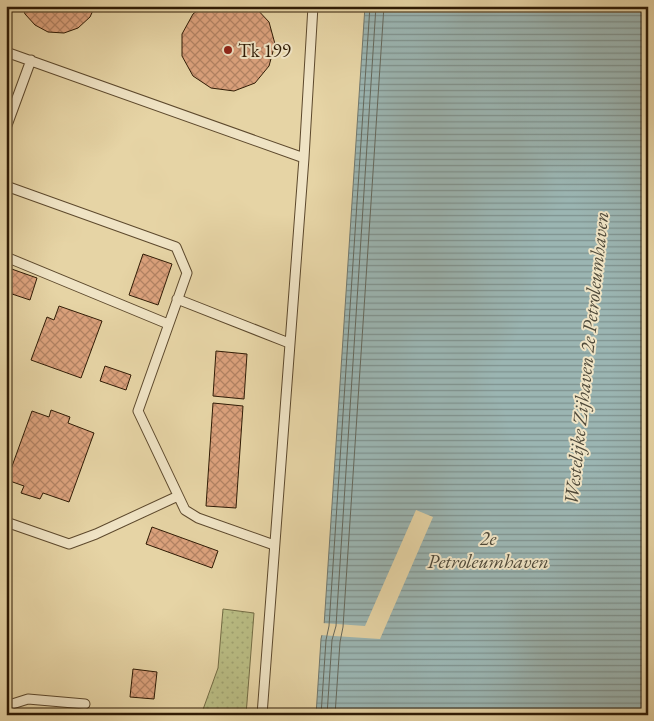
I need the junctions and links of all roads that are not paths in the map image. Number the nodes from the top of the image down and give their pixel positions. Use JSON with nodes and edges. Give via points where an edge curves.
{"nodes":[{"id":1,"x":313,"y":6,"type":"edge"},
{"id":2,"x":6,"y":52,"type":"edge"},
{"id":3,"x":31,"y":60,"type":"junction"},
{"id":4,"x":6,"y":128,"type":"edge"},
{"id":5,"x":304,"y":158,"type":"junction"},
{"id":6,"x":6,"y":186,"type":"edge"},
{"id":7,"x":6,"y":257,"type":"edge"},
{"id":8,"x":177,"y":299,"type":"junction"},
{"id":9,"x":168,"y":324,"type":"junction"},
{"id":10,"x":289,"y":343,"type":"junction"},
{"id":11,"x":178,"y":496,"type":"junction"},
{"id":12,"x":6,"y":522,"type":"edge"},
{"id":13,"x":274,"y":545,"type":"junction"},
{"id":14,"x":85,"y":704,"type":"dead end"},
{"id":15,"x":6,"y":706,"type":"edge"},
{"id":16,"x":262,"y":715,"type":"edge"}],
"edges":[{"from":1,"to":5,"type":"lane"},
{"from":2,"to":3,"type":"lane"},
{"from":3,"to":4,"type":"lane"},
{"from":3,"to":5,"type":"lane"},
{"from":5,"to":10,"type":"lane"},
{"from":6,"to":8,"type":"lane","via":[[176,247],[187,273]]},
{"from":7,"to":9,"type":"lane"},
{"from":8,"to":9,"type":"lane"},
{"from":8,"to":10,"type":"lane"},
{"from":9,"to":11,"type":"lane","via":[[138,411]]},
{"from":10,"to":13,"type":"lane"},
{"from":11,"to":12,"type":"lane","via":[[69,544]]},
{"from":11,"to":13,"type":"lane","via":[[190,515]]},
{"from":13,"to":16,"type":"lane"},
{"from":14,"to":15,"type":"lane","via":[[28,699]]}]}
